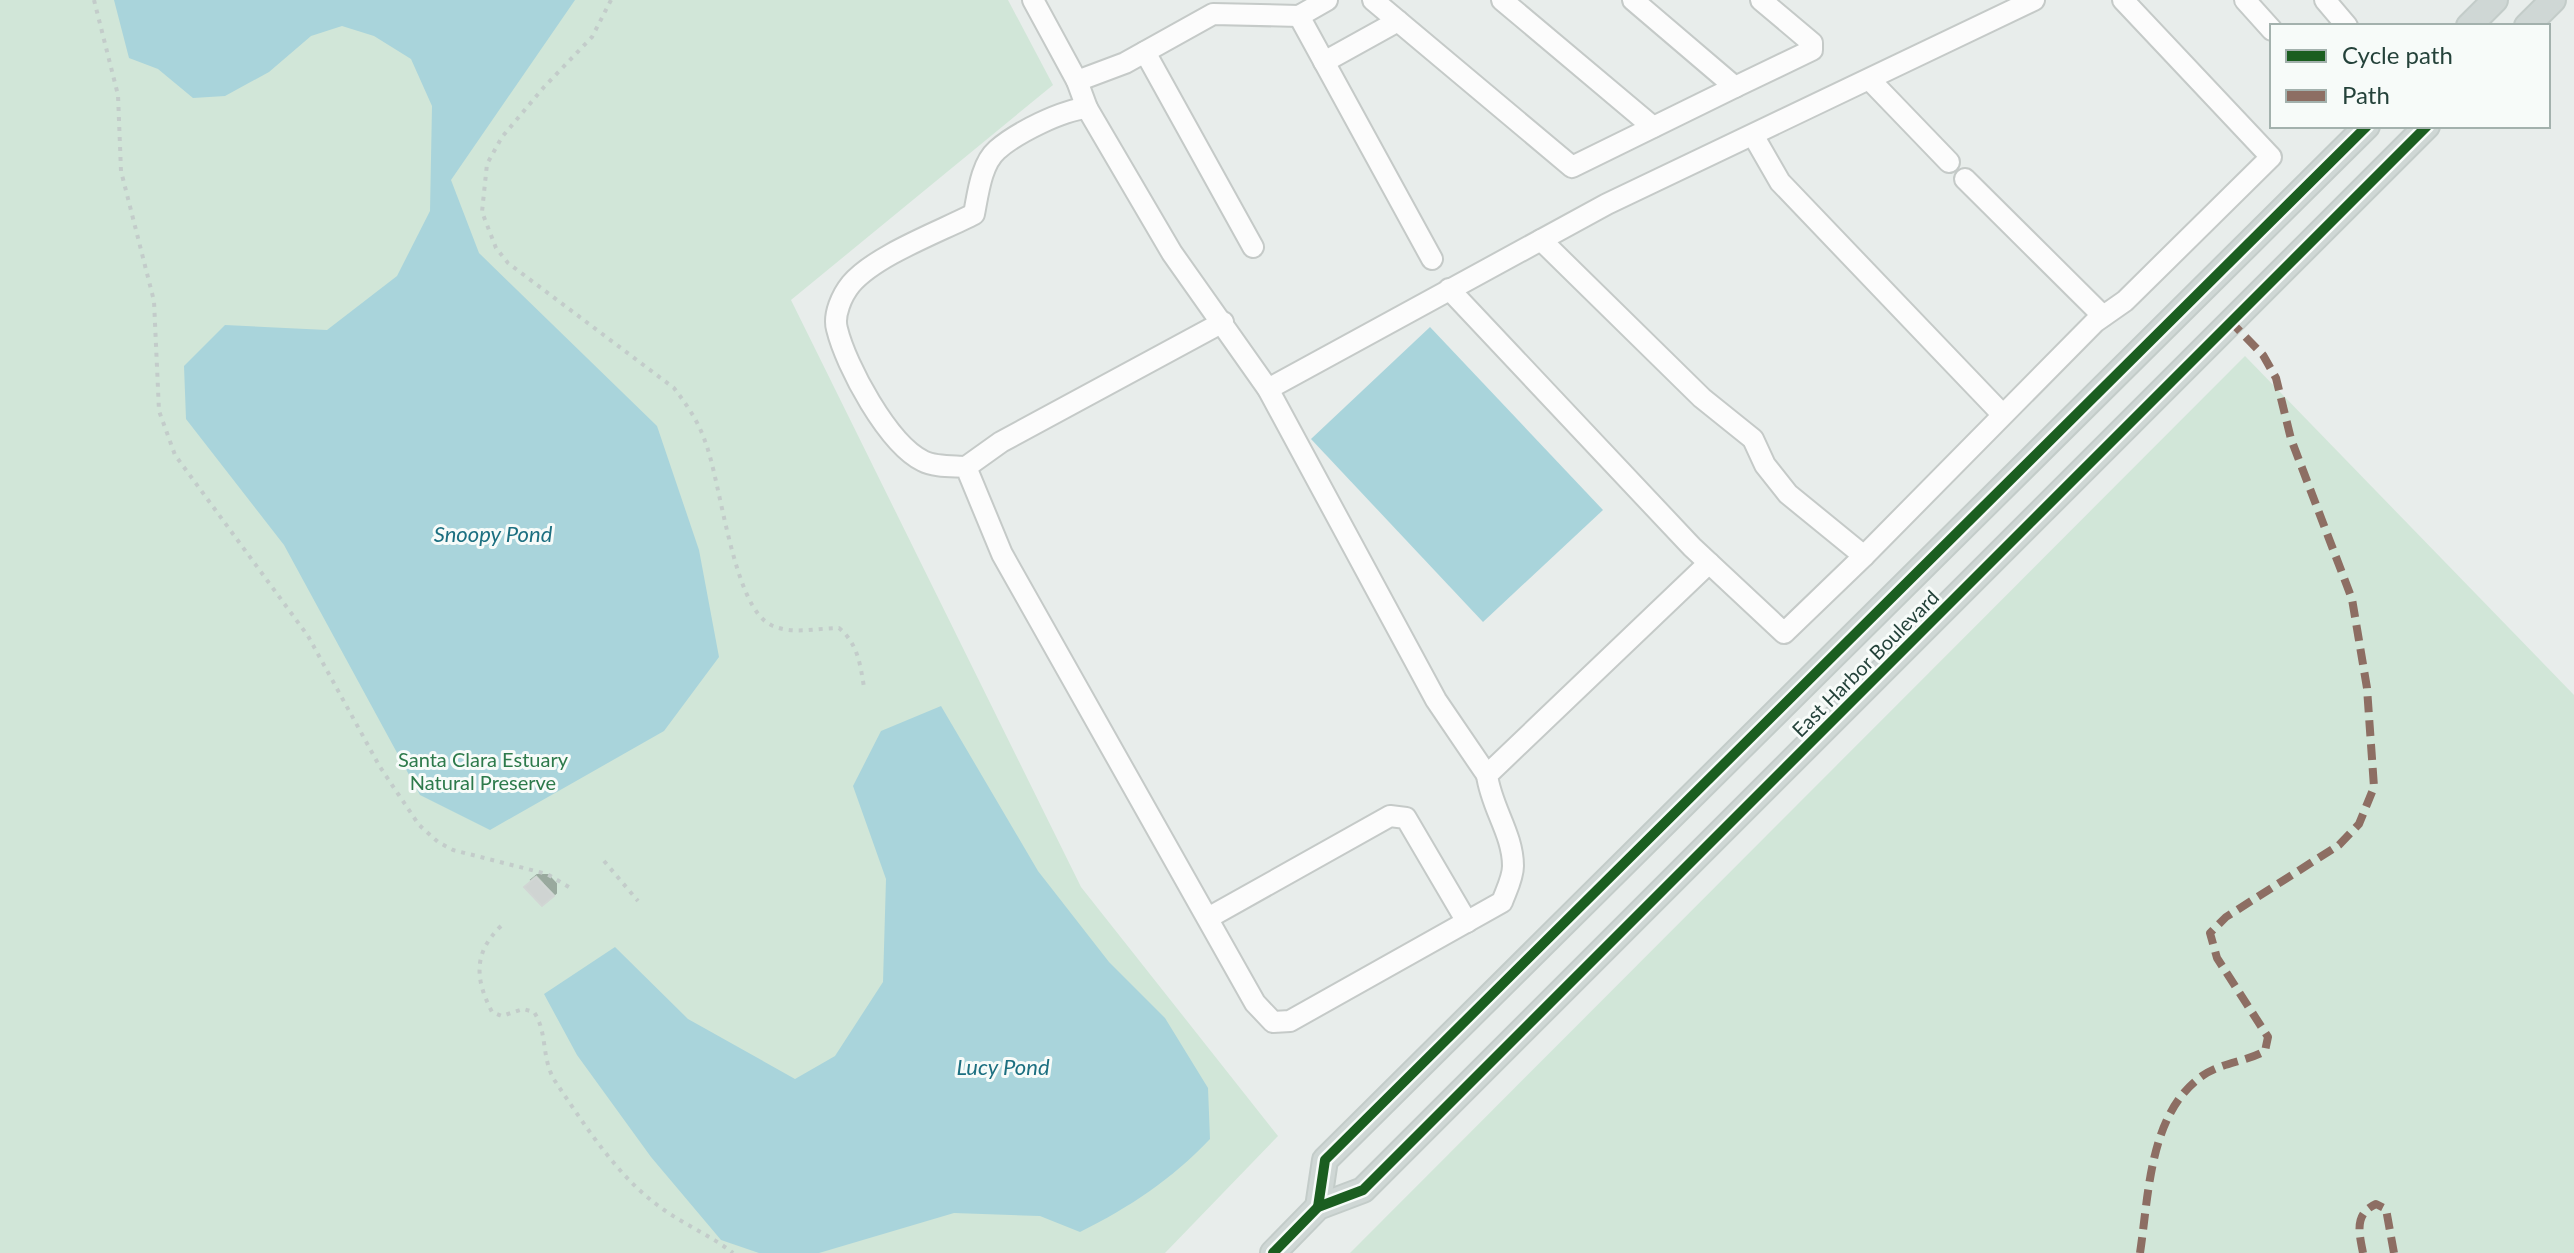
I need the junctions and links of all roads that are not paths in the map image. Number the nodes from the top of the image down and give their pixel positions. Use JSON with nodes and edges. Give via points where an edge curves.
{"nodes":[{"id":1,"x":1033,"y":0,"type":"edge"},
{"id":2,"x":1327,"y":0,"type":"edge"},
{"id":3,"x":1373,"y":0,"type":"edge"},
{"id":4,"x":1502,"y":0,"type":"edge"},
{"id":5,"x":1633,"y":0,"type":"edge"},
{"id":6,"x":1761,"y":0,"type":"edge"},
{"id":7,"x":2034,"y":0,"type":"edge"},
{"id":8,"x":2123,"y":0,"type":"edge"},
{"id":9,"x":2245,"y":0,"type":"edge"},
{"id":10,"x":2325,"y":0,"type":"edge"},
{"id":11,"x":2495,"y":0,"type":"edge"},
{"id":12,"x":2553,"y":0,"type":"edge"},
{"id":13,"x":1299,"y":16,"type":"junction"},
{"id":14,"x":1398,"y":21,"type":"junction"},
{"id":15,"x":2345,"y":24,"type":"edge"},
{"id":16,"x":2471,"y":24,"type":"edge"},
{"id":17,"x":2529,"y":24,"type":"edge"},
{"id":18,"x":2270,"y":28,"type":"edge"},
{"id":19,"x":1145,"y":52,"type":"junction"},
{"id":20,"x":1324,"y":62,"type":"junction"},
{"id":21,"x":1870,"y":80,"type":"junction"},
{"id":22,"x":1077,"y":81,"type":"junction"},
{"id":23,"x":1735,"y":87,"type":"junction"},
{"id":24,"x":1087,"y":108,"type":"junction"},
{"id":25,"x":1653,"y":127,"type":"junction"},
{"id":26,"x":2365,"y":128,"type":"edge"},
{"id":27,"x":2425,"y":128,"type":"edge"},
{"id":28,"x":1753,"y":135,"type":"junction"},
{"id":29,"x":1949,"y":162,"type":"dead end"},
{"id":30,"x":1965,"y":179,"type":"dead end"},
{"id":31,"x":1541,"y":240,"type":"junction"},
{"id":32,"x":1253,"y":247,"type":"dead end"},
{"id":33,"x":1432,"y":259,"type":"dead end"},
{"id":34,"x":1449,"y":289,"type":"junction"},
{"id":35,"x":2103,"y":316,"type":"junction"},
{"id":36,"x":1223,"y":322,"type":"junction"},
{"id":37,"x":1268,"y":389,"type":"junction"},
{"id":38,"x":2002,"y":414,"type":"junction"},
{"id":39,"x":966,"y":467,"type":"junction"},
{"id":40,"x":1864,"y":556,"type":"junction"},
{"id":41,"x":1709,"y":563,"type":"junction"},
{"id":42,"x":1487,"y":775,"type":"junction"},
{"id":43,"x":1208,"y":918,"type":"junction"},
{"id":44,"x":1467,"y":922,"type":"junction"},
{"id":45,"x":1318,"y":1207,"type":"junction"},
{"id":46,"x":1273,"y":1253,"type":"edge"}],
"edges":[{"from":1,"to":22,"type":"street"},
{"from":2,"to":13,"type":"street"},
{"from":3,"to":14,"type":"street"},
{"from":4,"to":25,"type":"street"},
{"from":5,"to":23,"type":"street"},
{"from":6,"to":23,"type":"street","via":[[1812,43],[1812,50]]},
{"from":7,"to":21,"type":"street"},
{"from":8,"to":35,"type":"street","via":[[2271,157],[2125,301]]},
{"from":9,"to":18,"type":"street"},
{"from":10,"to":15,"type":"street"},
{"from":11,"to":16,"type":"main road"},
{"from":12,"to":17,"type":"main road"},
{"from":13,"to":19,"type":"street","via":[[1213,14]]},
{"from":13,"to":20,"type":"street"},
{"from":14,"to":20,"type":"street"},
{"from":14,"to":25,"type":"street","via":[[1572,167]]},
{"from":19,"to":22,"type":"street"},
{"from":19,"to":32,"type":"street"},
{"from":20,"to":33,"type":"street"},
{"from":21,"to":28,"type":"street"},
{"from":21,"to":29,"type":"street"},
{"from":22,"to":24,"type":"street"},
{"from":23,"to":25,"type":"street"},
{"from":24,"to":36,"type":"street","via":[[1172,253]]},
{"from":24,"to":39,"type":"street","via":[[1067,110],[996,151],[981,179],[974,214],[875,265],[851,283],[839,304],[836,327],[894,438],[924,462]]},
{"from":26,"to":45,"type":"main road","name":"East Harbor Boulevard","via":[[1325,1160]]},
{"from":27,"to":45,"type":"main road","name":"East Harbor Boulevard","via":[[1363,1190]]},
{"from":28,"to":31,"type":"street"},
{"from":28,"to":38,"type":"street","via":[[1780,182]]},
{"from":30,"to":35,"type":"street"},
{"from":31,"to":34,"type":"street"},
{"from":31,"to":40,"type":"street","via":[[1702,398],[1753,439],[1788,494]]},
{"from":34,"to":37,"type":"street"},
{"from":34,"to":41,"type":"street"},
{"from":35,"to":38,"type":"street"},
{"from":36,"to":37,"type":"street"},
{"from":36,"to":39,"type":"street","via":[[1001,442]]},
{"from":37,"to":42,"type":"street","via":[[1436,700]]},
{"from":38,"to":40,"type":"street"},
{"from":39,"to":43,"type":"street","via":[[1002,554]]},
{"from":40,"to":41,"type":"street","via":[[1784,633]]},
{"from":41,"to":42,"type":"street"},
{"from":42,"to":44,"type":"street","via":[[1513,868],[1502,902]]},
{"from":43,"to":44,"type":"street","via":[[1255,1003],[1273,1022],[1290,1021]]},
{"from":43,"to":44,"type":"street","via":[[1390,816],[1406,818]]},
{"from":45,"to":46,"type":"main road","name":"East Harbor Boulevard"}]}
